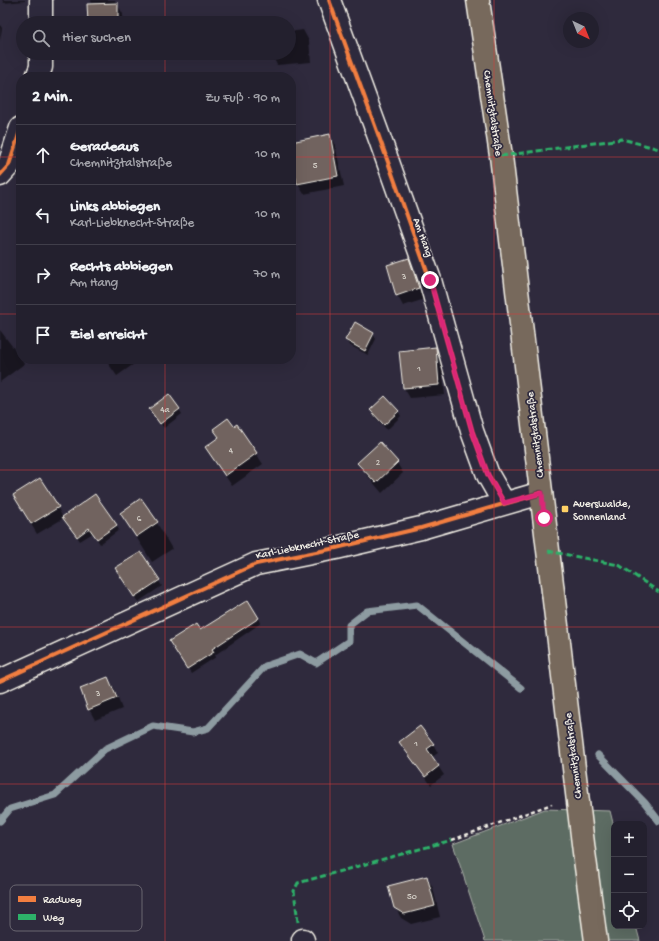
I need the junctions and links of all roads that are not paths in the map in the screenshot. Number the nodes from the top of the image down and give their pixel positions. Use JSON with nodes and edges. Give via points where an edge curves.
{"nodes":[{"id":1,"x":41,"y":0,"type":"edge"},
{"id":2,"x":329,"y":0,"type":"edge"},
{"id":3,"x":478,"y":0,"type":"edge"},
{"id":4,"x":41,"y":16,"type":"edge"},
{"id":5,"x":41,"y":60,"type":"edge"},
{"id":6,"x":39,"y":72,"type":"edge"},
{"id":7,"x":16,"y":143,"type":"edge"},
{"id":8,"x":0,"y":175,"type":"edge"},
{"id":9,"x":542,"y":493,"type":"junction"},
{"id":10,"x":504,"y":503,"type":"junction"},
{"id":11,"x":0,"y":681,"type":"edge"},
{"id":12,"x":596,"y":941,"type":"edge"}],
"edges":[{"from":1,"to":4,"type":"street"},
{"from":2,"to":10,"type":"street","name":"Am Hang","via":[[430,280],[472,431],[488,475]]},
{"from":3,"to":9,"type":"main road","name":"Chemnitztalstraße","via":[[501,156]]},
{"from":5,"to":6,"type":"street"},
{"from":7,"to":8,"type":"street","via":[[9,165]]},
{"from":9,"to":10,"type":"street","name":"Karl-Liebknecht-Straße"},
{"from":9,"to":12,"type":"main road","name":"Chemnitztalstraße"},
{"from":10,"to":11,"type":"street","name":"Karl-Liebknecht-Straße","via":[[421,528],[256,564]]}]}
